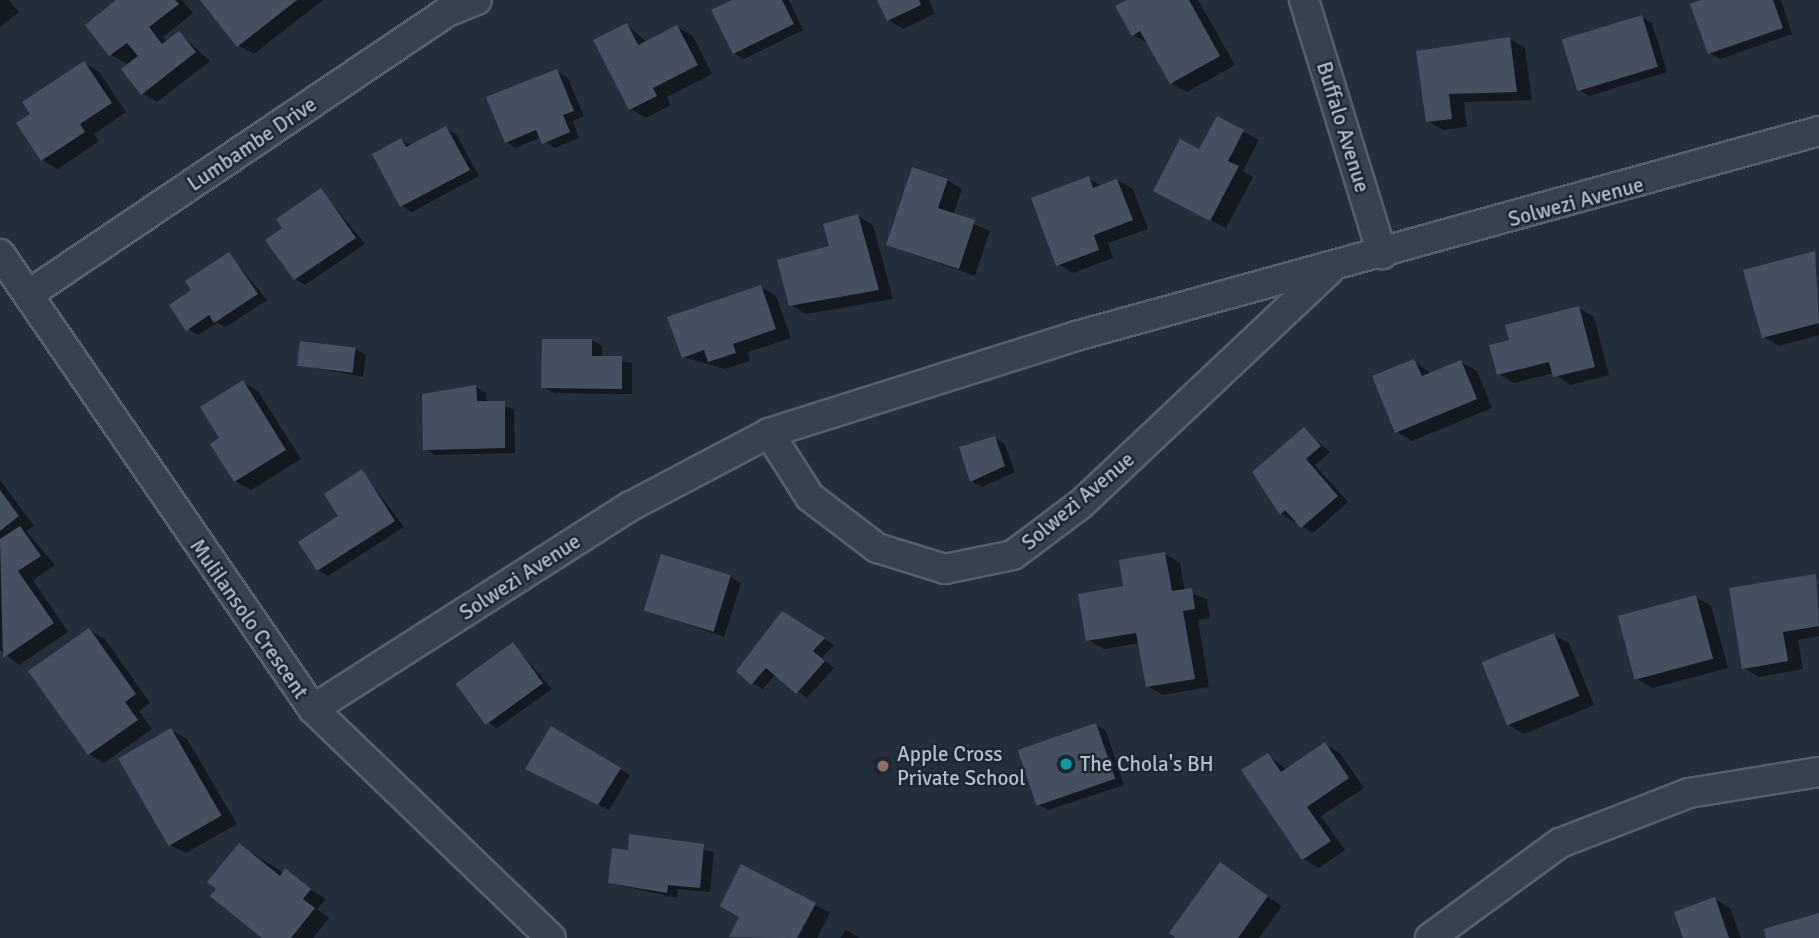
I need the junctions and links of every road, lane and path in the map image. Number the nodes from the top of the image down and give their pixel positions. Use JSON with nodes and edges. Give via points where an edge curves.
{"nodes":[{"id":1,"x":477,"y":0,"type":"edge"},
{"id":2,"x":1304,"y":0,"type":"edge"},
{"id":3,"x":443,"y":6,"type":"edge"},
{"id":4,"x":1819,"y":131,"type":"edge"},
{"id":5,"x":0,"y":254,"type":"edge"},
{"id":6,"x":1382,"y":254,"type":"junction"},
{"id":7,"x":1331,"y":268,"type":"junction"},
{"id":8,"x":29,"y":294,"type":"junction"},
{"id":9,"x":769,"y":433,"type":"junction"},
{"id":10,"x":313,"y":709,"type":"junction"},
{"id":11,"x":1819,"y":772,"type":"edge"},
{"id":12,"x":551,"y":938,"type":"edge"},
{"id":13,"x":1430,"y":938,"type":"edge"}],
"edges":[{"from":1,"to":3,"type":"street","name":"Lumbambe Drive"},
{"from":2,"to":6,"type":"street","name":"Buffalo Avenue"},
{"from":3,"to":8,"type":"street","name":"Lumbambe Drive"},
{"from":4,"to":6,"type":"street","name":"Solwezi Avenue"},
{"from":5,"to":8,"type":"street","name":"Mulilansolo Crescent"},
{"from":6,"to":7,"type":"street","name":"Solwezi Avenue"},
{"from":7,"to":9,"type":"street","name":"Solwezi Avenue","via":[[1076,336]]},
{"from":7,"to":9,"type":"street","name":"Solwezi Avenue","via":[[1081,504],[1013,555],[945,569],[877,548],[810,497]]},
{"from":8,"to":10,"type":"street","name":"Mulilansolo Crescent"},
{"from":9,"to":10,"type":"street","name":"Solwezi Avenue","via":[[631,506]]},
{"from":10,"to":12,"type":"street","name":"Mulilansolo Crescent"},
{"from":11,"to":13,"type":"street","via":[[1689,793],[1560,843]]}]}
